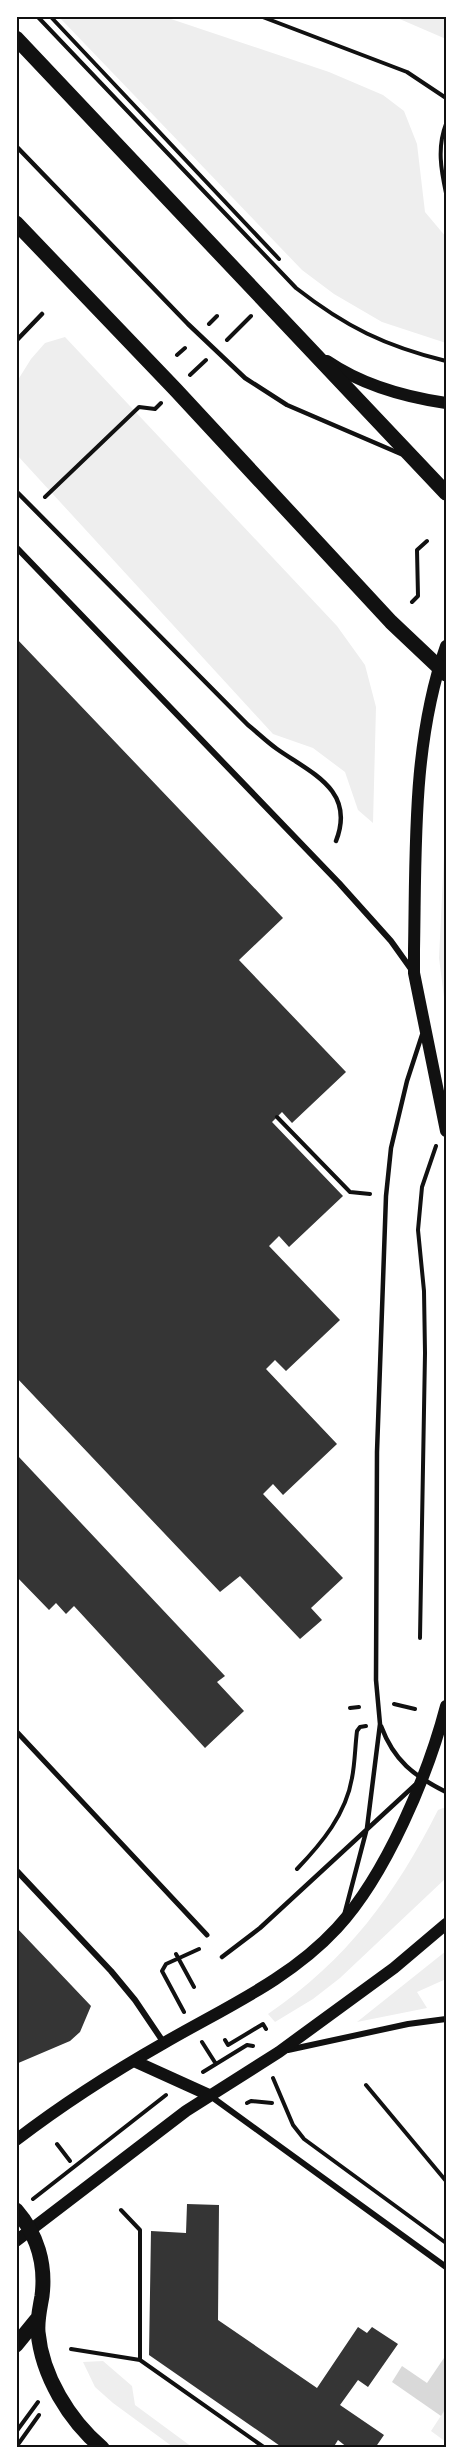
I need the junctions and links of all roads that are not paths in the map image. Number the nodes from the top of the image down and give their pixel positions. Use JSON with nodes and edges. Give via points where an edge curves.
{"nodes":[{"id":1,"x":16,"y":38,"type":"edge"},
{"id":2,"x":16,"y":146,"type":"edge"},
{"id":3,"x":16,"y":223,"type":"edge"},
{"id":4,"x":42,"y":314,"type":"dead end"},
{"id":5,"x":16,"y":340,"type":"edge"},
{"id":6,"x":305,"y":345,"type":"junction"},
{"id":7,"x":447,"y":403,"type":"edge"},
{"id":8,"x":415,"y":460,"type":"junction"},
{"id":9,"x":16,"y":491,"type":"edge"},
{"id":10,"x":447,"y":493,"type":"edge"},
{"id":11,"x":16,"y":547,"type":"edge"},
{"id":12,"x":447,"y":646,"type":"edge"},
{"id":13,"x":443,"y":670,"type":"edge"},
{"id":14,"x":336,"y":841,"type":"dead end"},
{"id":15,"x":414,"y":973,"type":"junction"},
{"id":16,"x":425,"y":1027,"type":"junction"},
{"id":17,"x":447,"y":1131,"type":"edge"},
{"id":18,"x":447,"y":1706,"type":"edge"},
{"id":19,"x":380,"y":1724,"type":"junction"},
{"id":20,"x":16,"y":1731,"type":"edge"},
{"id":21,"x":422,"y":1780,"type":"junction"},
{"id":22,"x":447,"y":1792,"type":"edge"},
{"id":23,"x":367,"y":1828,"type":"junction"},
{"id":24,"x":16,"y":1870,"type":"edge"},
{"id":25,"x":343,"y":1920,"type":"junction"},
{"id":26,"x":447,"y":1924,"type":"edge"},
{"id":27,"x":207,"y":1935,"type":"dead end"},
{"id":28,"x":222,"y":1957,"type":"dead end"},
{"id":29,"x":447,"y":2019,"type":"edge"},
{"id":30,"x":164,"y":2043,"type":"junction"},
{"id":31,"x":279,"y":2052,"type":"junction"},
{"id":32,"x":134,"y":2061,"type":"junction"},
{"id":33,"x":209,"y":2095,"type":"junction"},
{"id":34,"x":16,"y":2140,"type":"edge"},
{"id":35,"x":16,"y":2210,"type":"edge"},
{"id":36,"x":31,"y":2229,"type":"junction"},
{"id":37,"x":16,"y":2241,"type":"edge"},
{"id":38,"x":447,"y":2267,"type":"edge"},
{"id":39,"x":38,"y":2318,"type":"junction"},
{"id":40,"x":16,"y":2345,"type":"edge"},
{"id":41,"x":102,"y":2448,"type":"edge"}],
"edges":[{"from":1,"to":6,"type":"main road"},
{"from":2,"to":8,"type":"lane","via":[[198,335],[245,378],[287,405]]},
{"from":3,"to":13,"type":"main road","via":[[391,622]]},
{"from":4,"to":5,"type":"lane"},
{"from":6,"to":7,"type":"main road","via":[[343,372],[397,393]]},
{"from":6,"to":8,"type":"main road"},
{"from":8,"to":10,"type":"main road"},
{"from":9,"to":14,"type":"lane","via":[[248,725],[322,779],[339,804],[341,828]]},
{"from":11,"to":15,"type":"street","via":[[339,883]]},
{"from":12,"to":13,"type":"main road"},
{"from":13,"to":15,"type":"main road","via":[[426,721],[418,788]]},
{"from":15,"to":16,"type":"main road"},
{"from":16,"to":17,"type":"main road"},
{"from":16,"to":19,"type":"lane","via":[[391,1148],[386,1196],[377,1452],[376,1680]]},
{"from":18,"to":21,"type":"main road"},
{"from":19,"to":21,"type":"lane","via":[[397,1758]]},
{"from":19,"to":23,"type":"lane"},
{"from":20,"to":27,"type":"street"},
{"from":21,"to":22,"type":"lane"},
{"from":21,"to":23,"type":"lane"},
{"from":21,"to":25,"type":"main road","via":[[377,1873]]},
{"from":23,"to":25,"type":"lane"},
{"from":23,"to":28,"type":"lane","via":[[260,1928]]},
{"from":24,"to":30,"type":"street","via":[[117,1978]]},
{"from":25,"to":30,"type":"main road","via":[[289,1970]]},
{"from":26,"to":31,"type":"main road"},
{"from":29,"to":31,"type":"street"},
{"from":30,"to":32,"type":"main road"},
{"from":31,"to":33,"type":"main road"},
{"from":32,"to":33,"type":"main road"},
{"from":32,"to":34,"type":"main road"},
{"from":33,"to":36,"type":"main road"},
{"from":33,"to":38,"type":"street"},
{"from":35,"to":36,"type":"main road"},
{"from":36,"to":37,"type":"main road"},
{"from":36,"to":39,"type":"main road","via":[[44,2278]]},
{"from":39,"to":40,"type":"main road"},
{"from":39,"to":41,"type":"main road","via":[[42,2354],[58,2396]]}]}
